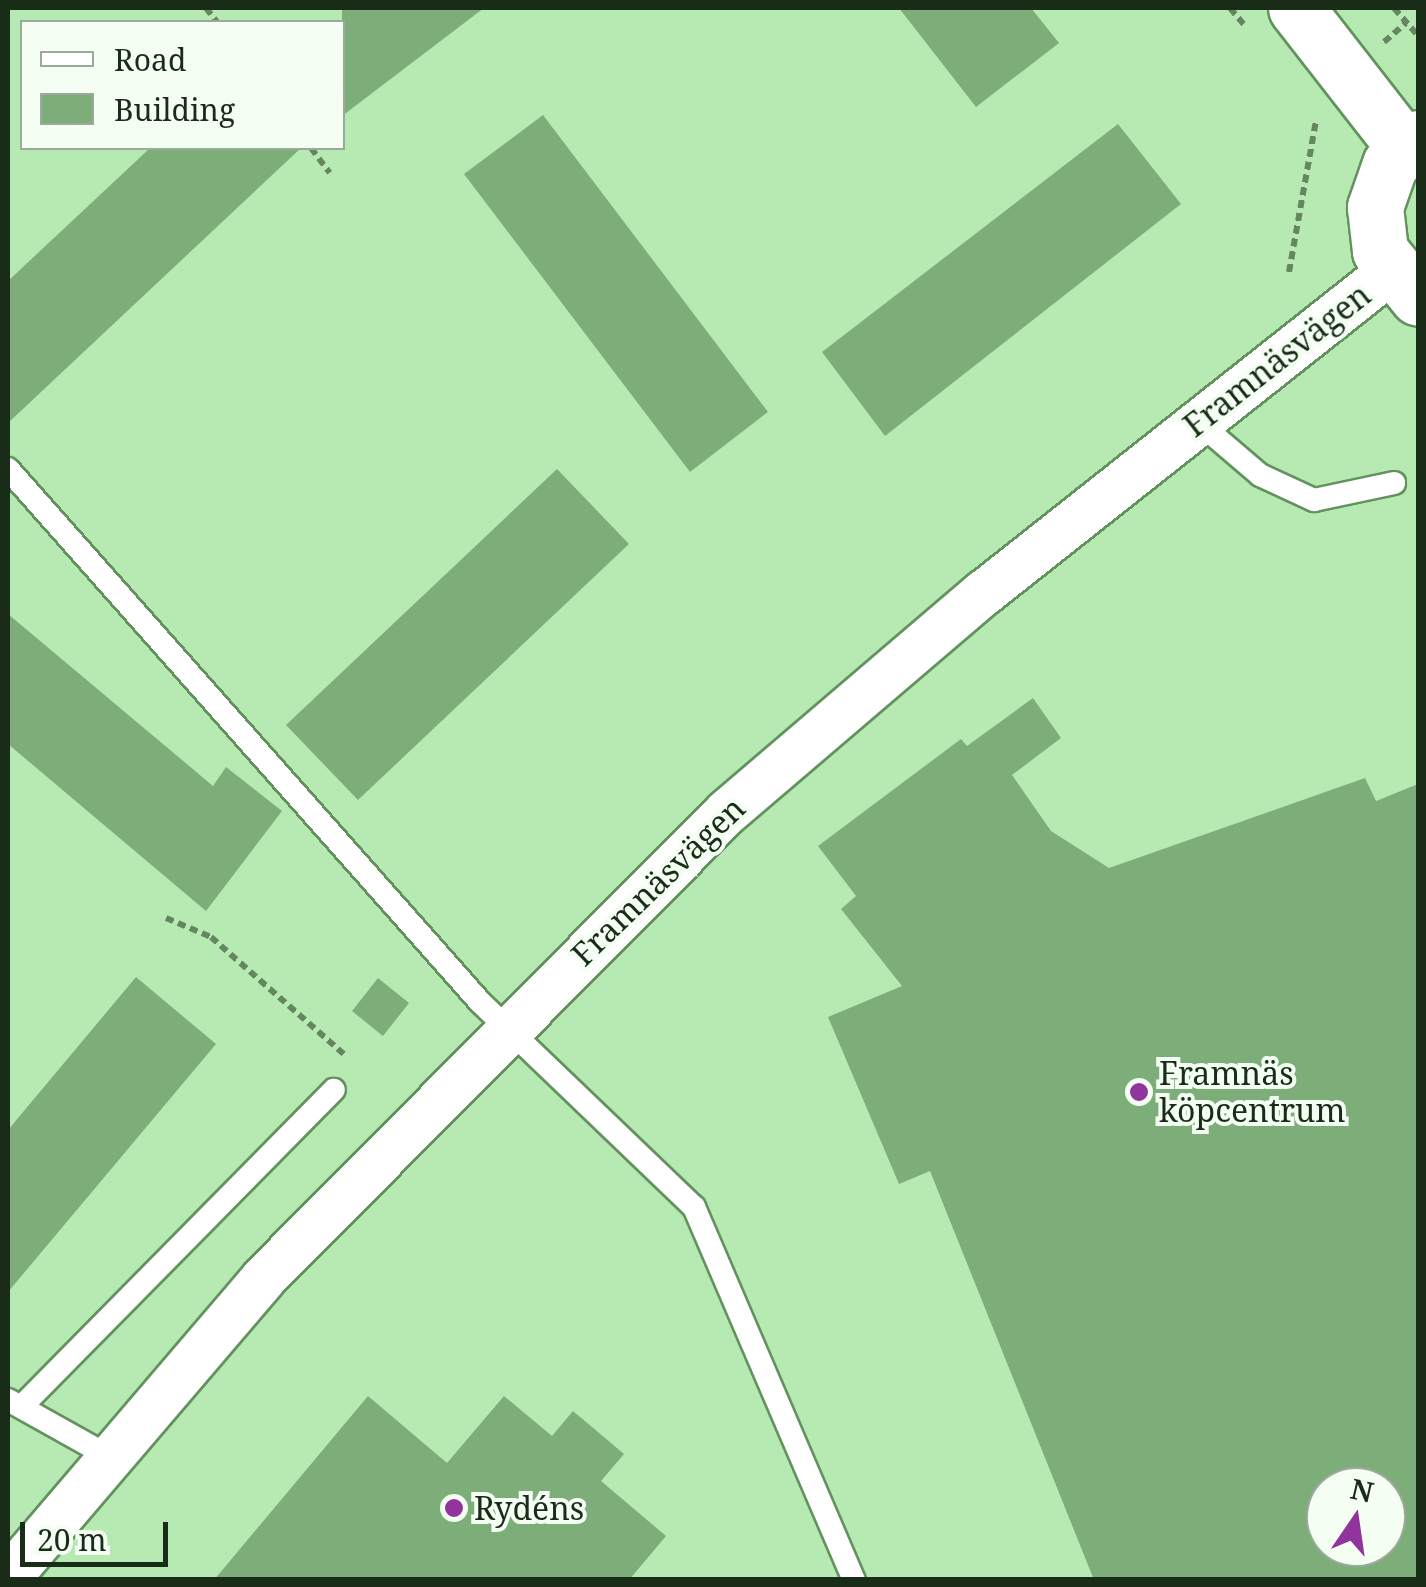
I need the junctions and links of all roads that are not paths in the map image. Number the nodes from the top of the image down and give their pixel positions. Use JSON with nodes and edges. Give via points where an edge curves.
{"nodes":[{"id":1,"x":1274,"y":22,"type":"edge"},
{"id":2,"x":1412,"y":143,"type":"edge"},
{"id":3,"x":1404,"y":285,"type":"edge"},
{"id":4,"x":1198,"y":422,"type":"junction"},
{"id":5,"x":8,"y":469,"type":"edge"},
{"id":6,"x":1394,"y":483,"type":"dead end"},
{"id":7,"x":506,"y":1029,"type":"junction"},
{"id":8,"x":334,"y":1090,"type":"dead end"},
{"id":9,"x":15,"y":1403,"type":"edge"},
{"id":10,"x":110,"y":1456,"type":"junction"},
{"id":11,"x":8,"y":1577,"type":"edge"},
{"id":12,"x":854,"y":1580,"type":"edge"}],
"edges":[{"from":1,"to":2,"type":"main road"},
{"from":2,"to":3,"type":"main road","via":[[1375,207]]},
{"from":3,"to":4,"type":"street","name":"Framnäsvägen"},
{"from":4,"to":6,"type":"lane","via":[[1260,475],[1314,500]]},
{"from":4,"to":7,"type":"street","name":"Framnäsvägen","via":[[726,812]]},
{"from":5,"to":7,"type":"lane"},
{"from":7,"to":10,"type":"street","name":"Framnäsvägen","via":[[262,1278]]},
{"from":7,"to":12,"type":"lane","via":[[694,1207]]},
{"from":8,"to":9,"type":"lane"},
{"from":9,"to":10,"type":"lane"},
{"from":10,"to":11,"type":"street","name":"Framnäsvägen"}]}
